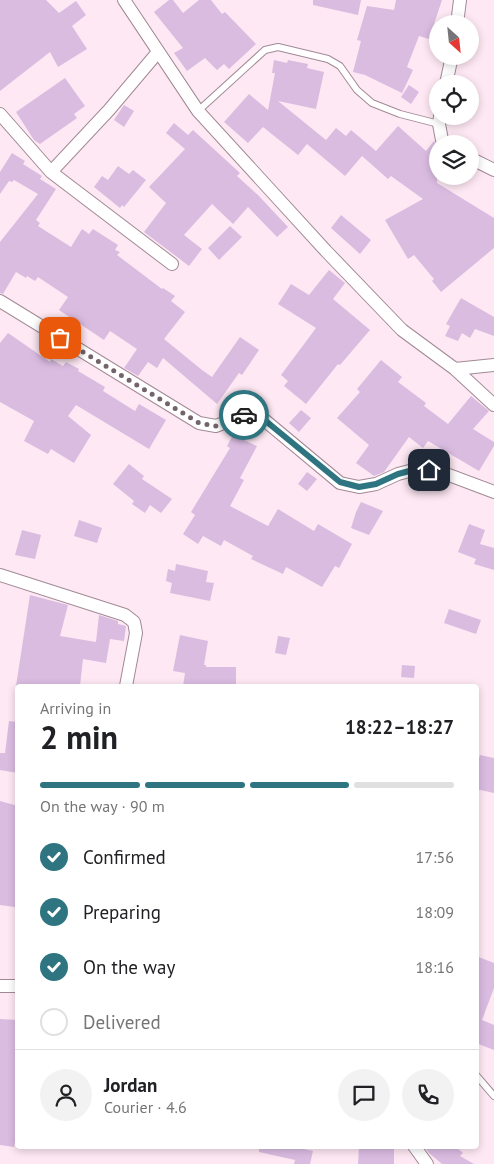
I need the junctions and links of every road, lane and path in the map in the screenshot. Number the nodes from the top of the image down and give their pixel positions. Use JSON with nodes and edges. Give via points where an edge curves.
{"nodes":[{"id":1,"x":124,"y":0,"type":"edge"},
{"id":2,"x":460,"y":0,"type":"edge"},
{"id":3,"x":458,"y":15,"type":"edge"},
{"id":4,"x":158,"y":52,"type":"junction"},
{"id":5,"x":198,"y":111,"type":"junction"},
{"id":6,"x":0,"y":114,"type":"edge"},
{"id":7,"x":429,"y":118,"type":"edge"},
{"id":8,"x":479,"y":162,"type":"edge"},
{"id":9,"x":494,"y":170,"type":"edge"},
{"id":10,"x":51,"y":172,"type":"junction"},
{"id":11,"x":172,"y":264,"type":"dead end"},
{"id":12,"x":0,"y":301,"type":"edge"},
{"id":13,"x":494,"y":365,"type":"edge"},
{"id":14,"x":454,"y":369,"type":"junction"},
{"id":15,"x":494,"y":405,"type":"edge"},
{"id":16,"x":494,"y":492,"type":"edge"},
{"id":17,"x":0,"y":575,"type":"edge"},
{"id":18,"x":126,"y":684,"type":"edge"},
{"id":19,"x":0,"y":986,"type":"edge"},
{"id":20,"x":15,"y":986,"type":"edge"},
{"id":21,"x":479,"y":1078,"type":"edge"},
{"id":22,"x":494,"y":1096,"type":"edge"},
{"id":23,"x":416,"y":1149,"type":"edge"},
{"id":24,"x":427,"y":1164,"type":"edge"}],
"edges":[{"from":1,"to":4,"type":"street"},
{"from":2,"to":3,"type":"street"},
{"from":4,"to":5,"type":"street"},
{"from":4,"to":10,"type":"street"},
{"from":5,"to":7,"type":"lane","via":[[265,50],[278,47],[328,59],[340,66],[357,90],[372,103],[400,114]]},
{"from":5,"to":14,"type":"street","via":[[402,330]]},
{"from":6,"to":10,"type":"street"},
{"from":8,"to":9,"type":"street"},
{"from":10,"to":11,"type":"street"},
{"from":12,"to":16,"type":"street","via":[[199,423],[216,426],[256,413],[340,482],[359,487],[417,469],[441,472]]},
{"from":13,"to":14,"type":"street"},
{"from":14,"to":15,"type":"street"},
{"from":17,"to":18,"type":"street","via":[[125,615],[134,622],[136,633]]},
{"from":19,"to":20,"type":"street"},
{"from":21,"to":22,"type":"lane"},
{"from":23,"to":24,"type":"street"}]}
